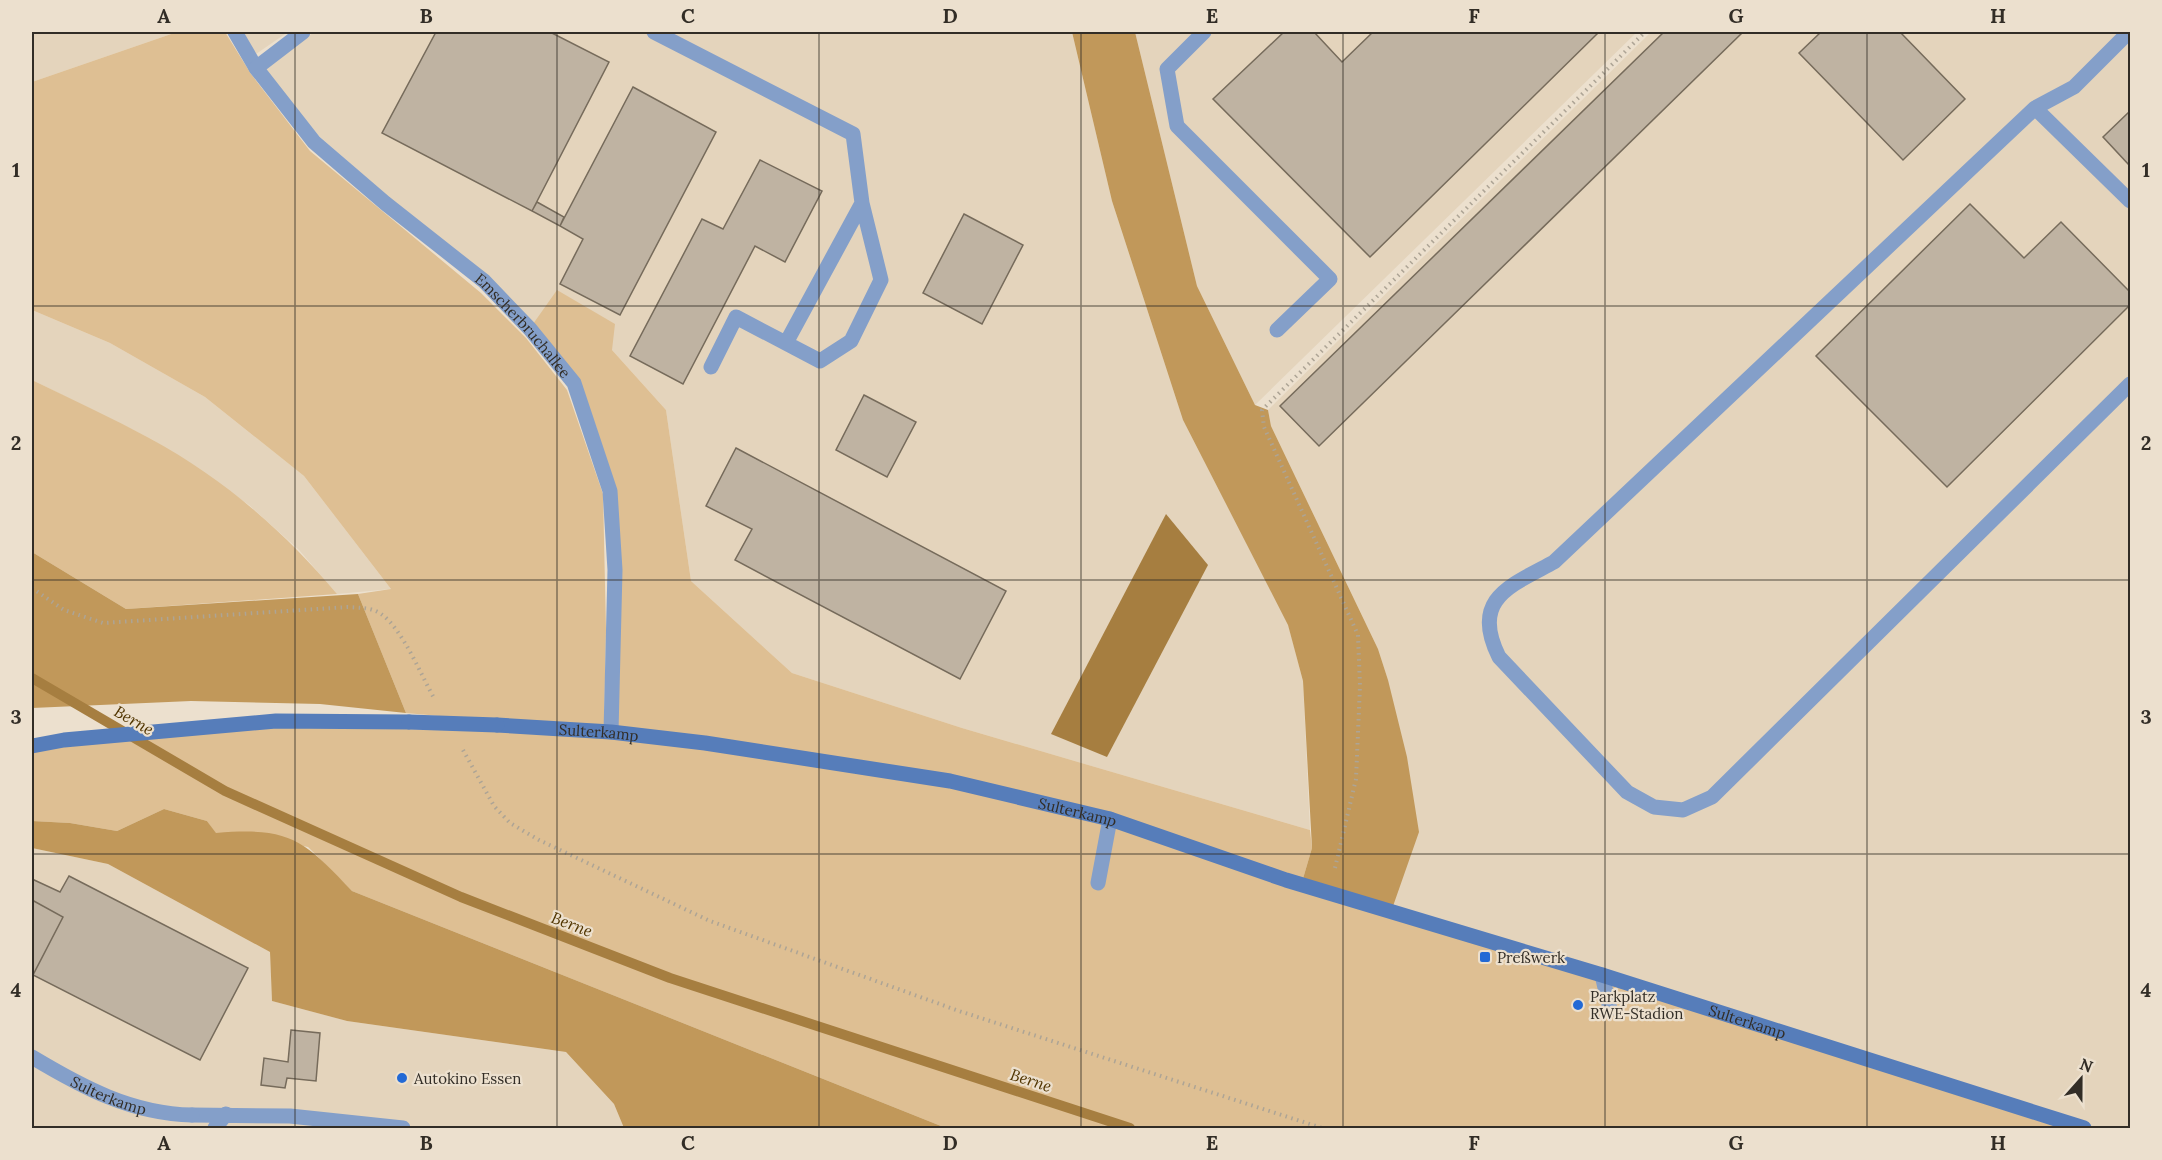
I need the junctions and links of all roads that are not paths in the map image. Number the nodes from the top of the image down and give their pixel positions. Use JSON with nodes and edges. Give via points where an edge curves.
{"nodes":[{"id":1,"x":235,"y":32,"type":"edge"},
{"id":2,"x":303,"y":32,"type":"edge"},
{"id":3,"x":654,"y":32,"type":"edge"},
{"id":4,"x":1204,"y":32,"type":"edge"},
{"id":5,"x":2129,"y":32,"type":"edge"},
{"id":6,"x":256,"y":68,"type":"junction"},
{"id":7,"x":2036,"y":108,"type":"junction"},
{"id":8,"x":2130,"y":201,"type":"edge"},
{"id":9,"x":862,"y":203,"type":"junction"},
{"id":10,"x":1277,"y":330,"type":"dead end"},
{"id":11,"x":786,"y":343,"type":"junction"},
{"id":12,"x":711,"y":367,"type":"dead end"},
{"id":13,"x":2130,"y":384,"type":"edge"},
{"id":14,"x":611,"y":732,"type":"junction"},
{"id":15,"x":32,"y":746,"type":"edge"},
{"id":16,"x":1110,"y":819,"type":"junction"},
{"id":17,"x":1098,"y":883,"type":"dead end"},
{"id":18,"x":1602,"y":975,"type":"junction"},
{"id":19,"x":1610,"y":1009,"type":"dead end"},
{"id":20,"x":32,"y":1057,"type":"edge"},
{"id":21,"x":226,"y":1114,"type":"junction"},
{"id":22,"x":215,"y":1128,"type":"edge"},
{"id":23,"x":404,"y":1128,"type":"edge"},
{"id":24,"x":2084,"y":1128,"type":"edge"}],
"edges":[{"from":1,"to":6,"type":"street","name":"Emscherbruchallee"},
{"from":2,"to":6,"type":"street"},
{"from":3,"to":9,"type":"street","via":[[853,134]]},
{"from":4,"to":10,"type":"street","via":[[1167,69],[1177,126],[1330,279]]},
{"from":5,"to":7,"type":"street","via":[[2074,87]]},
{"from":6,"to":14,"type":"street","name":"Emscherbruchallee","via":[[314,142],[484,281],[574,383],[610,491],[615,570]]},
{"from":7,"to":8,"type":"street"},
{"from":7,"to":13,"type":"street","via":[[1554,562],[1498,595],[1489,616],[1490,639],[1499,657],[1627,792],[1654,807],[1683,810],[1712,796]]},
{"from":9,"to":11,"type":"street"},
{"from":9,"to":11,"type":"street","via":[[881,280],[851,341],[820,361]]},
{"from":11,"to":12,"type":"street","via":[[736,318]]},
{"from":14,"to":15,"type":"street","name":"Sulterkamp","bridge":true,"via":[[298,720]]},
{"from":14,"to":16,"type":"street","name":"Sulterkamp","via":[[950,781]]},
{"from":16,"to":17,"type":"street"},
{"from":16,"to":18,"type":"street","name":"Sulterkamp","via":[[1329,893]]},
{"from":18,"to":19,"type":"street"},
{"from":18,"to":24,"type":"street","name":"Sulterkamp"},
{"from":20,"to":21,"type":"street","name":"Sulterkamp","via":[[101,1095],[140,1109],[163,1115]]},
{"from":21,"to":22,"type":"street"},
{"from":21,"to":23,"type":"street","name":"Sulterkamp","via":[[290,1116]]}]}
